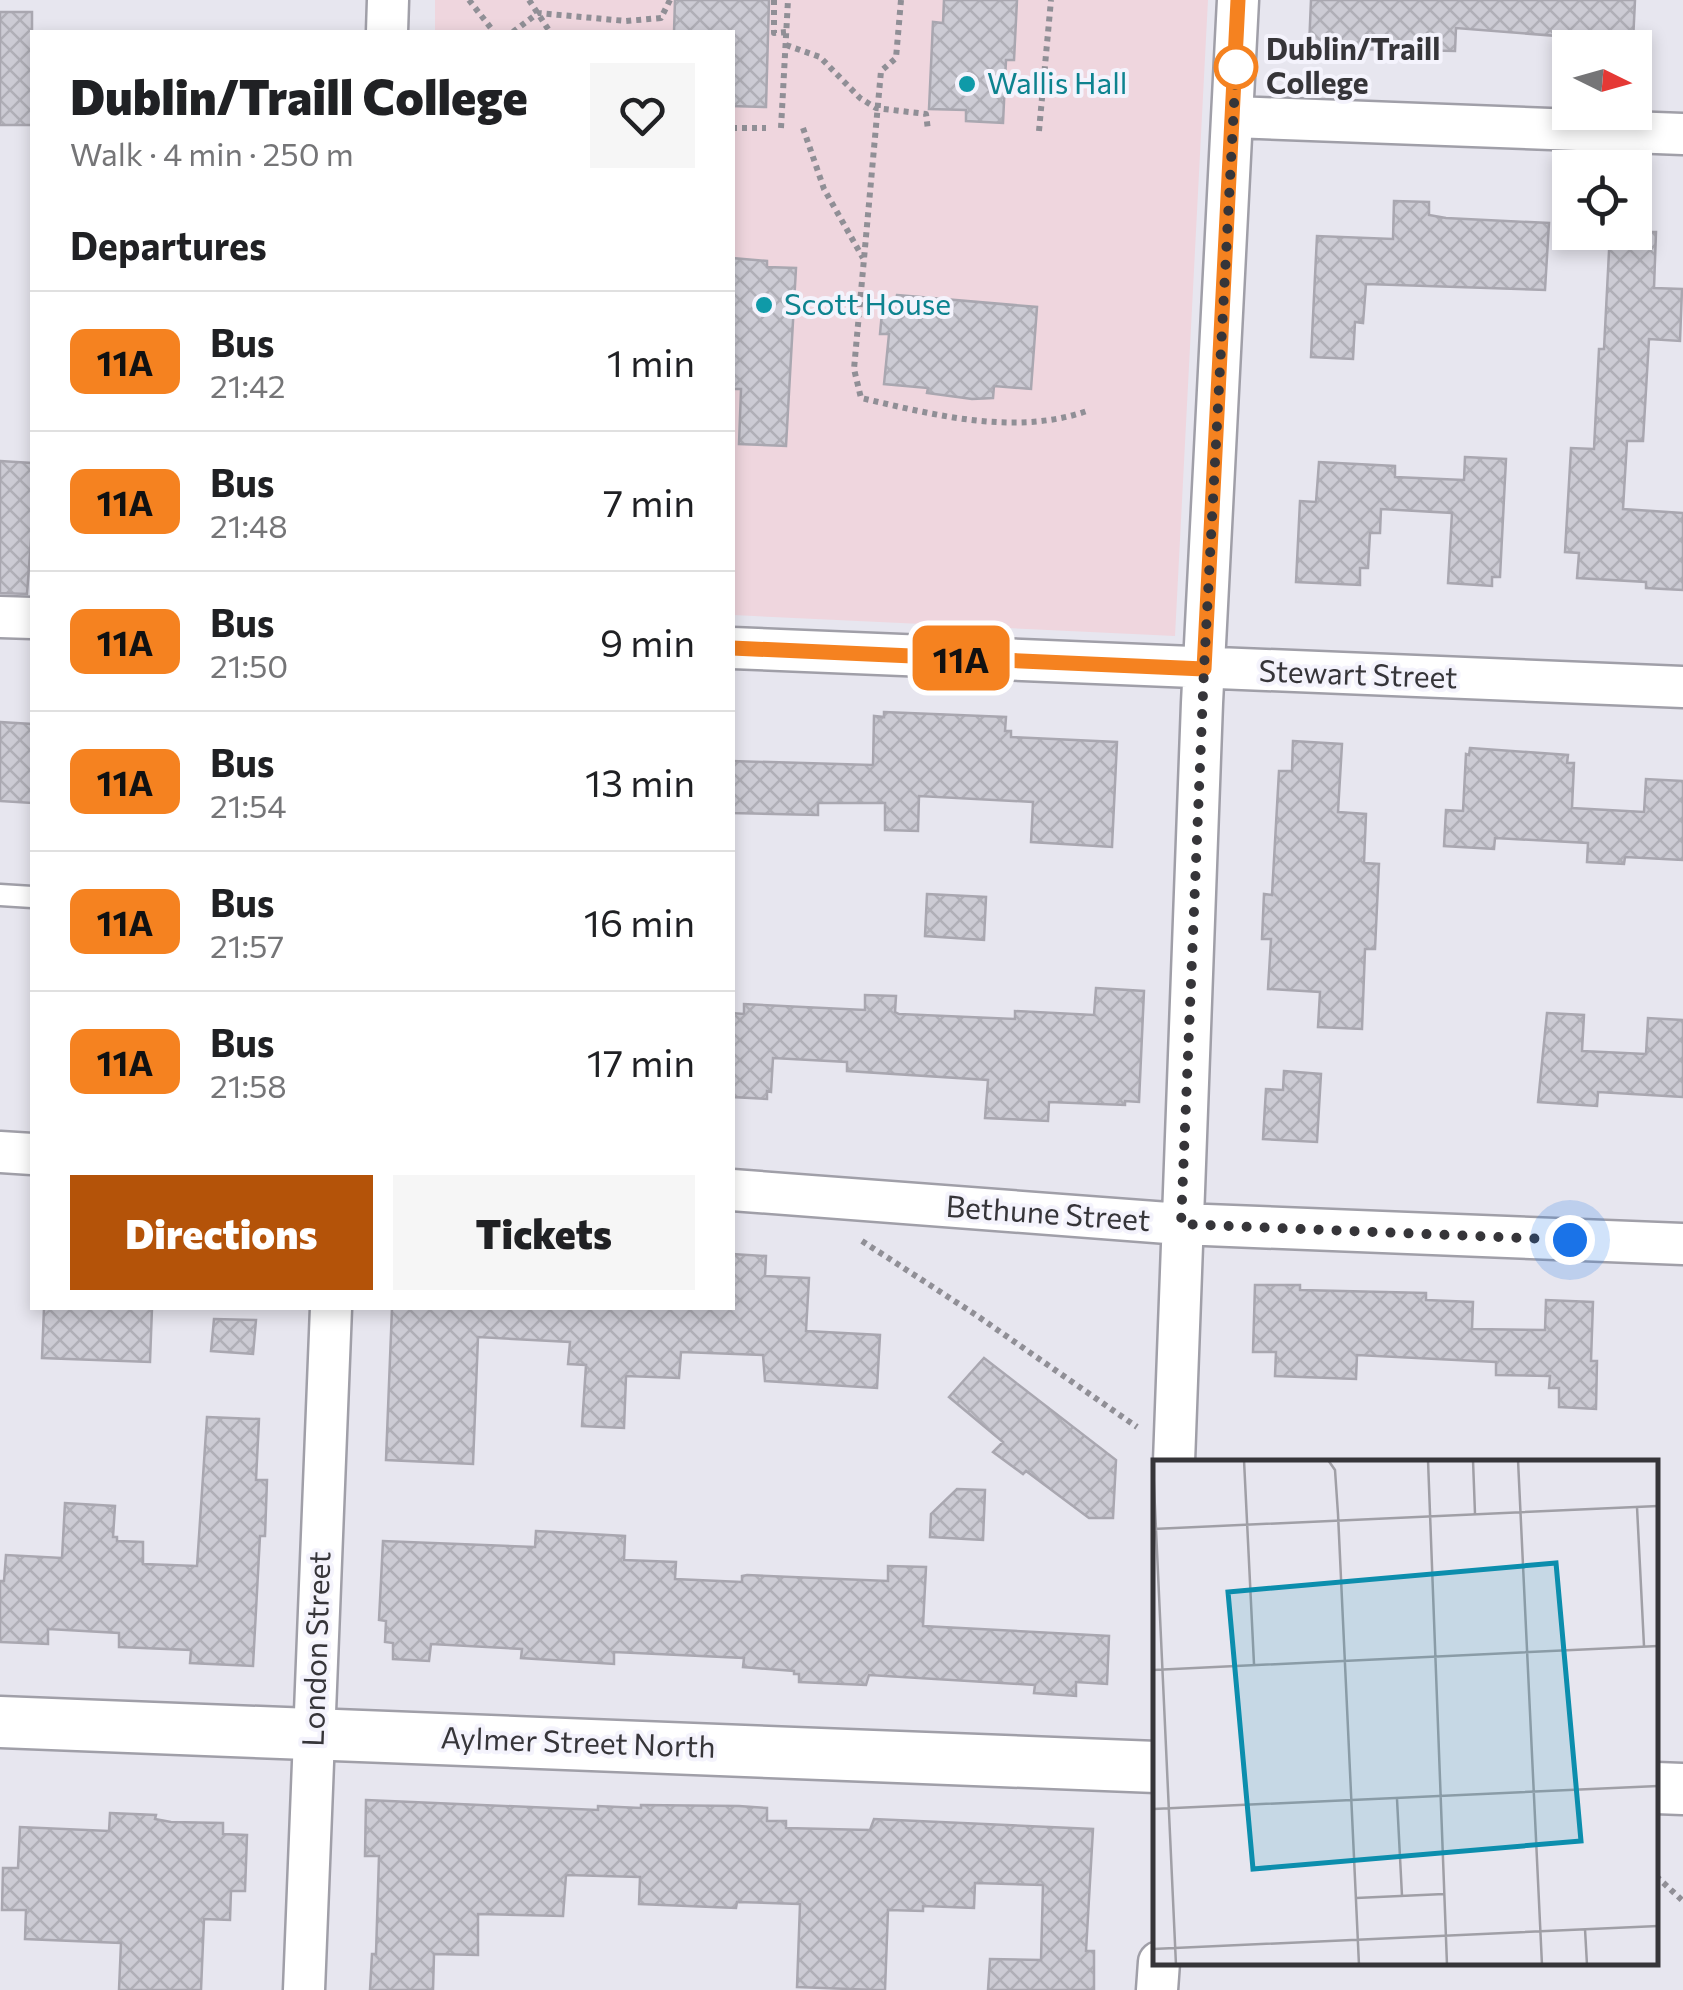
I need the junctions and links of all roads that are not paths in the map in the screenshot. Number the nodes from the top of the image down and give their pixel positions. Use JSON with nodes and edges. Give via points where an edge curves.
{"nodes":[{"id":1,"x":388,"y":0,"type":"edge"},
{"id":2,"x":1238,"y":0,"type":"edge"},
{"id":3,"x":387,"y":30,"type":"edge"},
{"id":4,"x":1234,"y":117,"type":"junction"},
{"id":5,"x":1683,"y":134,"type":"edge"},
{"id":6,"x":0,"y":616,"type":"edge"},
{"id":7,"x":30,"y":618,"type":"edge"},
{"id":8,"x":735,"y":648,"type":"edge"},
{"id":9,"x":1204,"y":669,"type":"junction"},
{"id":10,"x":1683,"y":686,"type":"edge"},
{"id":11,"x":0,"y":895,"type":"edge"},
{"id":12,"x":30,"y":896,"type":"edge"},
{"id":13,"x":0,"y":1152,"type":"edge"},
{"id":14,"x":30,"y":1154,"type":"edge"},
{"id":15,"x":735,"y":1190,"type":"edge"},
{"id":16,"x":1181,"y":1224,"type":"junction"},
{"id":17,"x":1683,"y":1244,"type":"edge"},
{"id":18,"x":331,"y":1310,"type":"edge"},
{"id":19,"x":1174,"y":1457,"type":"edge"},
{"id":20,"x":0,"y":1722,"type":"edge"},
{"id":21,"x":314,"y":1732,"type":"junction"},
{"id":22,"x":1153,"y":1767,"type":"edge"},
{"id":23,"x":304,"y":1990,"type":"edge"}],
"edges":[{"from":1,"to":3,"type":"street"},
{"from":2,"to":4,"type":"street"},
{"from":4,"to":5,"type":"street"},
{"from":4,"to":9,"type":"street"},
{"from":6,"to":7,"type":"street"},
{"from":8,"to":9,"type":"street","name":"Stewart Street"},
{"from":9,"to":10,"type":"street","name":"Stewart Street"},
{"from":9,"to":16,"type":"street"},
{"from":11,"to":12,"type":"lane"},
{"from":13,"to":14,"type":"street"},
{"from":15,"to":16,"type":"street","name":"Bethune Street"},
{"from":16,"to":17,"type":"street","name":"Bethune Street"},
{"from":16,"to":19,"type":"street"},
{"from":18,"to":21,"type":"street","name":"London Street"},
{"from":20,"to":21,"type":"street","name":"Aylmer Street North"},
{"from":21,"to":22,"type":"street","name":"Aylmer Street North"},
{"from":21,"to":23,"type":"street","name":"London Street"}]}
